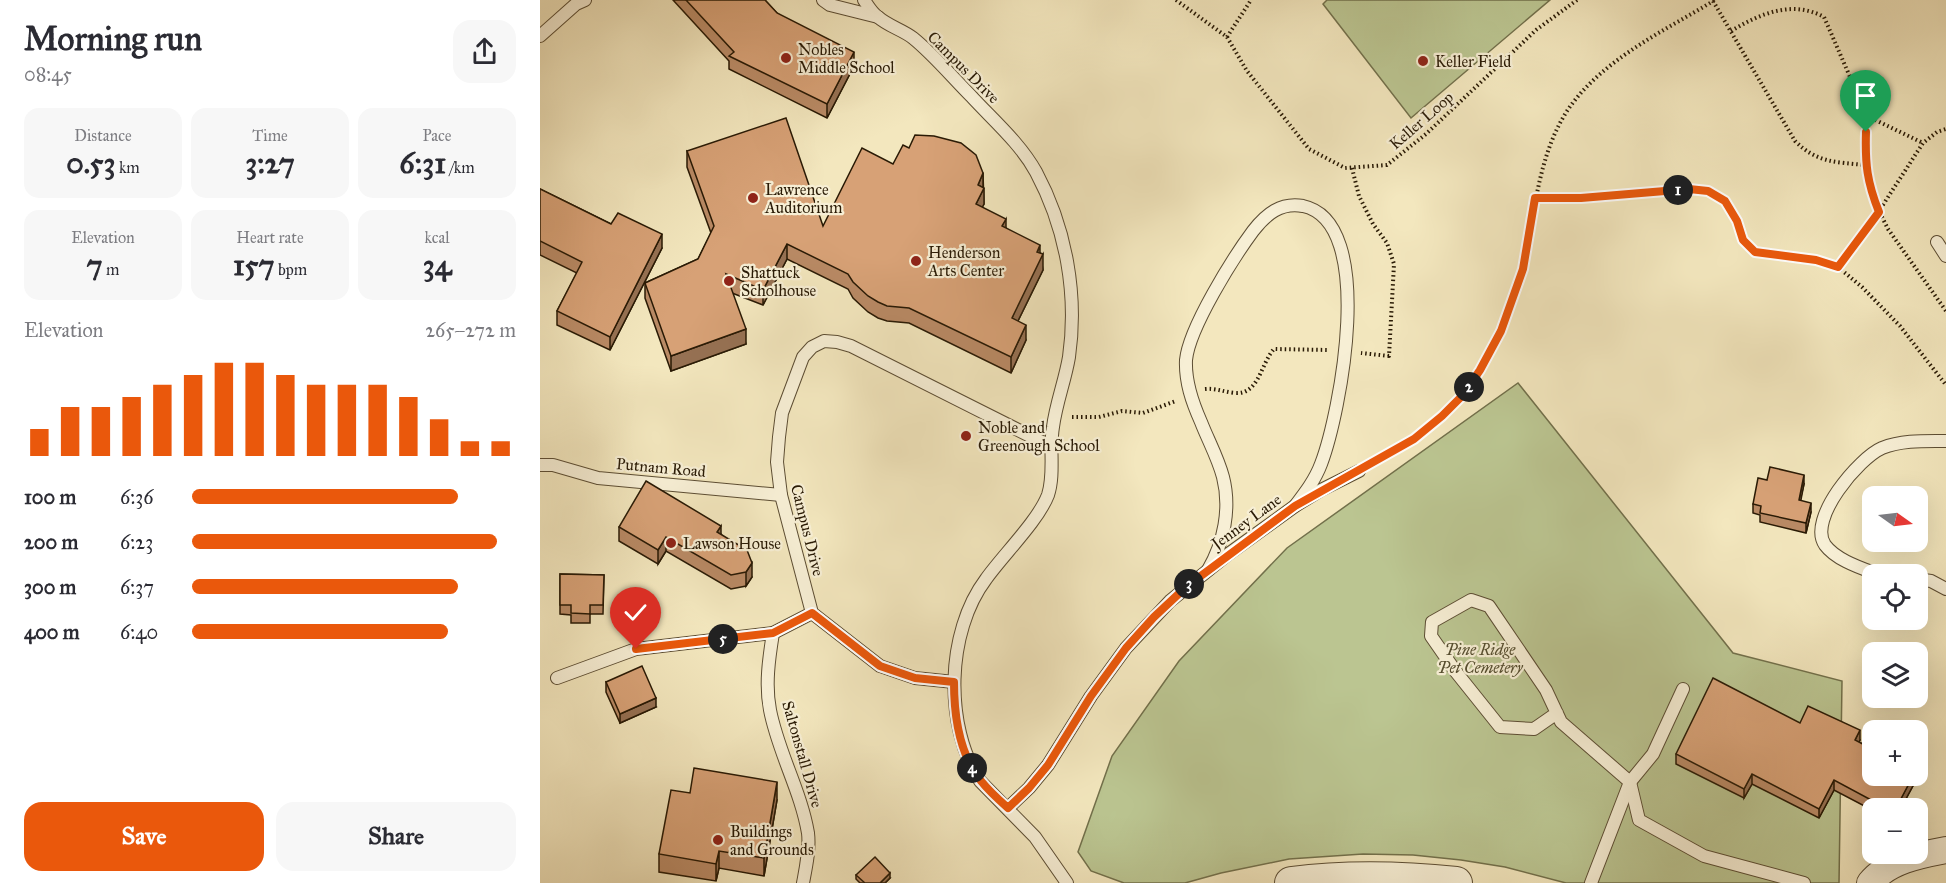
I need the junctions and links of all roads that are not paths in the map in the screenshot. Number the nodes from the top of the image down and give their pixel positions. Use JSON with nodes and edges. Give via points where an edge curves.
{"nodes":[{"id":1,"x":585,"y":0,"type":"edge"},
{"id":2,"x":823,"y":0,"type":"edge"},
{"id":3,"x":864,"y":0,"type":"edge"},
{"id":4,"x":878,"y":17,"type":"junction"},
{"id":5,"x":540,"y":36,"type":"edge"},
{"id":6,"x":1937,"y":242,"type":"dead end"},
{"id":7,"x":1946,"y":256,"type":"edge"},
{"id":8,"x":1946,"y":441,"type":"edge"},
{"id":9,"x":1050,"y":446,"type":"junction"},
{"id":10,"x":540,"y":465,"type":"edge"},
{"id":11,"x":1359,"y":471,"type":"road end"},
{"id":12,"x":781,"y":495,"type":"junction"},
{"id":13,"x":1295,"y":506,"type":"junction"},
{"id":14,"x":1862,"y":567,"type":"edge"},
{"id":15,"x":1208,"y":570,"type":"junction"},
{"id":16,"x":1928,"y":581,"type":"edge"},
{"id":17,"x":1946,"y":590,"type":"edge"},
{"id":18,"x":812,"y":613,"type":"junction"},
{"id":19,"x":773,"y":633,"type":"junction"},
{"id":20,"x":557,"y":678,"type":"dead end"},
{"id":21,"x":954,"y":682,"type":"junction"},
{"id":22,"x":1683,"y":689,"type":"dead end"},
{"id":23,"x":1557,"y":713,"type":"junction"},
{"id":24,"x":1630,"y":782,"type":"junction"},
{"id":25,"x":1008,"y":808,"type":"junction"},
{"id":26,"x":1946,"y":850,"type":"edge"},
{"id":27,"x":803,"y":883,"type":"edge"},
{"id":28,"x":1067,"y":883,"type":"edge"},
{"id":29,"x":1291,"y":883,"type":"edge"},
{"id":30,"x":1456,"y":883,"type":"edge"},
{"id":31,"x":1591,"y":883,"type":"edge"},
{"id":32,"x":1804,"y":883,"type":"edge"},
{"id":33,"x":1870,"y":883,"type":"edge"}],
"edges":[{"from":1,"to":5,"type":"lane"},
{"from":2,"to":4,"type":"lane"},
{"from":3,"to":4,"type":"lane","name":"Campus Drive"},
{"from":4,"to":9,"type":"lane","name":"Campus Drive","via":[[912,37],[1014,141],[1035,170],[1050,202],[1066,256],[1072,310],[1068,359]]},
{"from":6,"to":7,"type":"lane"},
{"from":8,"to":14,"type":"lane","via":[[1903,442],[1880,449],[1860,462],[1849,476],[1831,504],[1821,530],[1825,545]]},
{"from":9,"to":12,"type":"lane","name":"Campus Drive","via":[[851,346],[824,341],[812,346],[803,357],[782,413],[777,462]]},
{"from":9,"to":21,"type":"lane","name":"Campus Drive","via":[[1049,494],[976,595],[958,648]]},
{"from":10,"to":12,"type":"lane","name":"Putnam Road","via":[[598,478]]},
{"from":11,"to":13,"type":"lane","name":"Jenney Lane"},
{"from":12,"to":18,"type":"lane","name":"Campus Drive"},
{"from":13,"to":15,"type":"lane","name":"Jenney Lane"},
{"from":13,"to":15,"type":"lane","via":[[1314,481],[1329,440],[1345,364],[1348,317],[1336,234],[1315,211],[1291,205],[1275,209],[1248,238],[1197,324],[1186,359],[1187,382],[1221,471],[1226,501],[1224,534]]},
{"from":15,"to":25,"type":"lane","name":"Jenney Lane","via":[[1170,601],[1126,648],[1044,771]]},
{"from":16,"to":17,"type":"lane"},
{"from":18,"to":19,"type":"lane"},
{"from":18,"to":21,"type":"lane","via":[[880,666],[915,678]]},
{"from":19,"to":20,"type":"lane","via":[[636,649]]},
{"from":19,"to":27,"type":"lane","name":"Saltonstall Drive","via":[[768,682],[770,710],[804,813],[808,855]]},
{"from":21,"to":25,"type":"lane","name":"Campus Drive","via":[[956,716],[967,758],[980,781]]},
{"from":22,"to":24,"type":"lane","via":[[1653,754]]},
{"from":23,"to":23,"type":"lane","via":[[1546,690],[1489,606],[1471,600],[1432,622],[1431,636],[1500,726],[1534,729]]},
{"from":23,"to":24,"type":"lane","via":[[1561,722]]},
{"from":24,"to":31,"type":"lane"},
{"from":24,"to":32,"type":"lane","via":[[1639,820],[1704,856]]},
{"from":25,"to":28,"type":"lane","name":"Campus Drive","via":[[1046,850]]},
{"from":26,"to":33,"type":"street","via":[[1891,866]]},
{"from":29,"to":30,"type":"street","via":[[1364,877]]}]}
